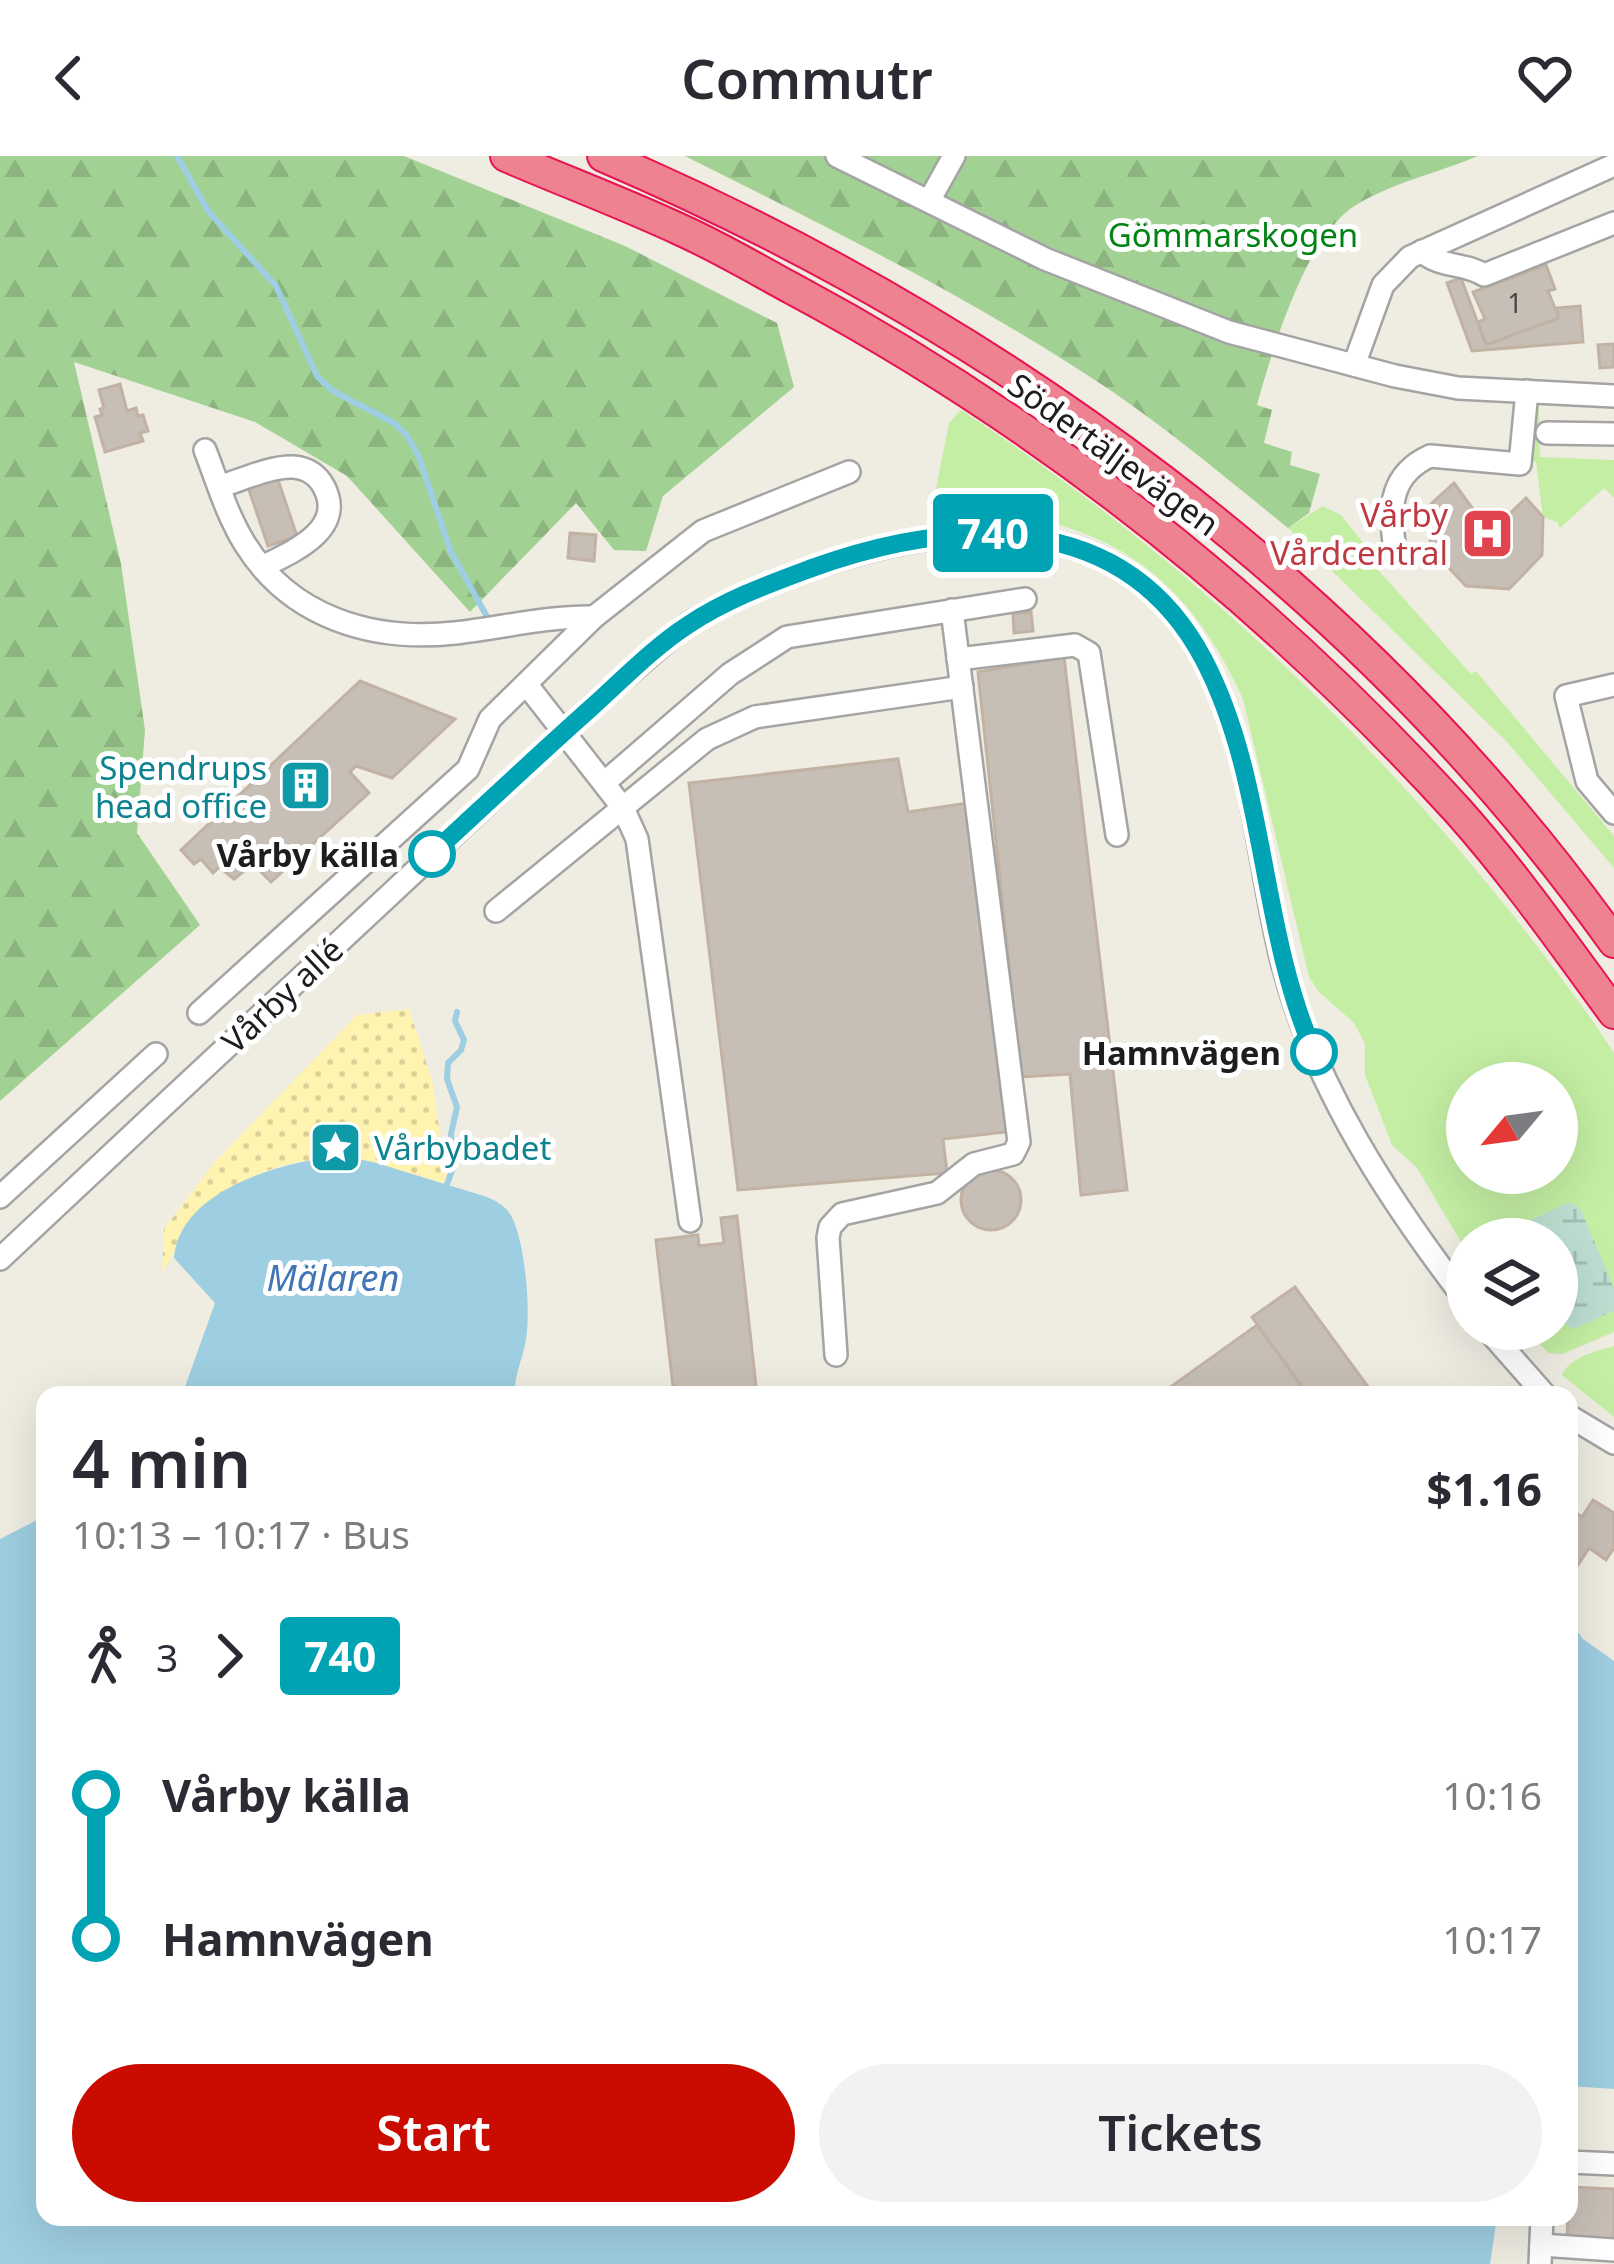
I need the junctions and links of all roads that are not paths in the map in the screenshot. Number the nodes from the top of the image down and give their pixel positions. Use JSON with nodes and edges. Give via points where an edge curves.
{"nodes":[{"id":1,"x":506,"y":156,"type":"edge"},
{"id":2,"x":603,"y":156,"type":"edge"},
{"id":3,"x":837,"y":156,"type":"edge"},
{"id":4,"x":954,"y":156,"type":"edge"},
{"id":5,"x":1614,"y":165,"type":"edge"},
{"id":6,"x":928,"y":201,"type":"junction"},
{"id":7,"x":1614,"y":223,"type":"edge"},
{"id":8,"x":1422,"y":251,"type":"junction"},
{"id":9,"x":1354,"y":365,"type":"junction"},
{"id":10,"x":1527,"y":392,"type":"junction"},
{"id":11,"x":1614,"y":396,"type":"edge"},
{"id":12,"x":1547,"y":433,"type":"dead end"},
{"id":13,"x":1614,"y":434,"type":"edge"},
{"id":14,"x":205,"y":450,"type":"dead end"},
{"id":15,"x":849,"y":472,"type":"dead end"},
{"id":16,"x":219,"y":487,"type":"junction"},
{"id":17,"x":1394,"y":544,"type":"dead end"},
{"id":18,"x":262,"y":567,"type":"junction"},
{"id":19,"x":1025,"y":599,"type":"dead end"},
{"id":20,"x":952,"y":610,"type":"junction"},
{"id":21,"x":594,"y":617,"type":"junction"},
{"id":22,"x":958,"y":659,"type":"junction"},
{"id":23,"x":527,"y":685,"type":"junction"},
{"id":24,"x":1614,"y":686,"type":"edge"},
{"id":25,"x":962,"y":687,"type":"junction"},
{"id":26,"x":564,"y":731,"type":"junction"},
{"id":27,"x":604,"y":783,"type":"junction"},
{"id":28,"x":623,"y":808,"type":"junction"},
{"id":29,"x":1614,"y":813,"type":"edge"},
{"id":30,"x":1118,"y":835,"type":"dead end"},
{"id":31,"x":496,"y":911,"type":"dead end"},
{"id":32,"x":1614,"y":942,"type":"edge"},
{"id":33,"x":199,"y":1012,"type":"dead end"},
{"id":34,"x":1614,"y":1013,"type":"edge"},
{"id":35,"x":156,"y":1054,"type":"dead end"},
{"id":36,"x":2,"y":1194,"type":"edge"},
{"id":37,"x":690,"y":1221,"type":"dead end"},
{"id":38,"x":0,"y":1259,"type":"edge"},
{"id":39,"x":1446,"y":1271,"type":"edge"},
{"id":40,"x":1505,"y":1350,"type":"edge"},
{"id":41,"x":836,"y":1354,"type":"dead end"},
{"id":42,"x":1537,"y":1386,"type":"edge"},
{"id":43,"x":1578,"y":1421,"type":"edge"},
{"id":44,"x":1614,"y":1443,"type":"edge"},
{"id":45,"x":1578,"y":2162,"type":"edge"},
{"id":46,"x":1614,"y":2164,"type":"edge"},
{"id":47,"x":1614,"y":2250,"type":"edge"},
{"id":48,"x":1541,"y":2255,"type":"edge"}],
"edges":[{"from":1,"to":34,"type":"highway","name":"Södertäljevägen","via":[[704,242],[893,343],[1055,448],[1271,622],[1378,727],[1462,816]]},
{"from":2,"to":32,"type":"highway","name":"Södertäljevägen","via":[[909,309],[1084,424],[1225,530],[1410,698]]},
{"from":3,"to":6,"type":"street"},
{"from":4,"to":6,"type":"street"},
{"from":5,"to":8,"type":"street"},
{"from":6,"to":9,"type":"street","via":[[1045,259],[1228,332]]},
{"from":7,"to":8,"type":"street","via":[[1484,275]]},
{"from":8,"to":9,"type":"street","via":[[1383,285]]},
{"from":9,"to":10,"type":"street","via":[[1458,388]]},
{"from":10,"to":11,"type":"street"},
{"from":10,"to":17,"type":"street","via":[[1520,464],[1418,462],[1390,500]]},
{"from":12,"to":13,"type":"street"},
{"from":14,"to":16,"type":"street"},
{"from":15,"to":21,"type":"street","via":[[703,531]]},
{"from":16,"to":18,"type":"street"},
{"from":16,"to":18,"type":"street","via":[[287,466],[310,470],[324,487],[325,525]]},
{"from":18,"to":21,"type":"street","via":[[337,621],[385,635]]},
{"from":19,"to":20,"type":"street"},
{"from":20,"to":22,"type":"street"},
{"from":20,"to":27,"type":"street","via":[[787,637],[730,674]]},
{"from":21,"to":23,"type":"street"},
{"from":22,"to":25,"type":"street"},
{"from":22,"to":30,"type":"street","via":[[1075,645],[1089,653]]},
{"from":23,"to":26,"type":"street"},
{"from":23,"to":33,"type":"street","via":[[490,719],[468,769]]},
{"from":24,"to":29,"type":"street","via":[[1566,696],[1587,781]]},
{"from":25,"to":28,"type":"street","via":[[733,724]]},
{"from":25,"to":41,"type":"street","via":[[1018,1147],[974,1164],[937,1192],[835,1220],[828,1238]]},
{"from":26,"to":27,"type":"street"},
{"from":26,"to":38,"type":"street","name":"Vårby allé"},
{"from":26,"to":39,"type":"street","name":"Vårby allé","via":[[687,625],[753,589],[859,552],[933,536],[1013,535],[1056,543],[1120,571],[1163,604],[1204,662],[1238,754],[1304,1030],[1353,1133]]},
{"from":27,"to":28,"type":"street"},
{"from":28,"to":31,"type":"street"},
{"from":28,"to":37,"type":"street","via":[[637,839]]},
{"from":35,"to":36,"type":"street"},
{"from":40,"to":42,"type":"street"},
{"from":43,"to":44,"type":"street"},
{"from":45,"to":46,"type":"street"},
{"from":47,"to":48,"type":"street"}]}
